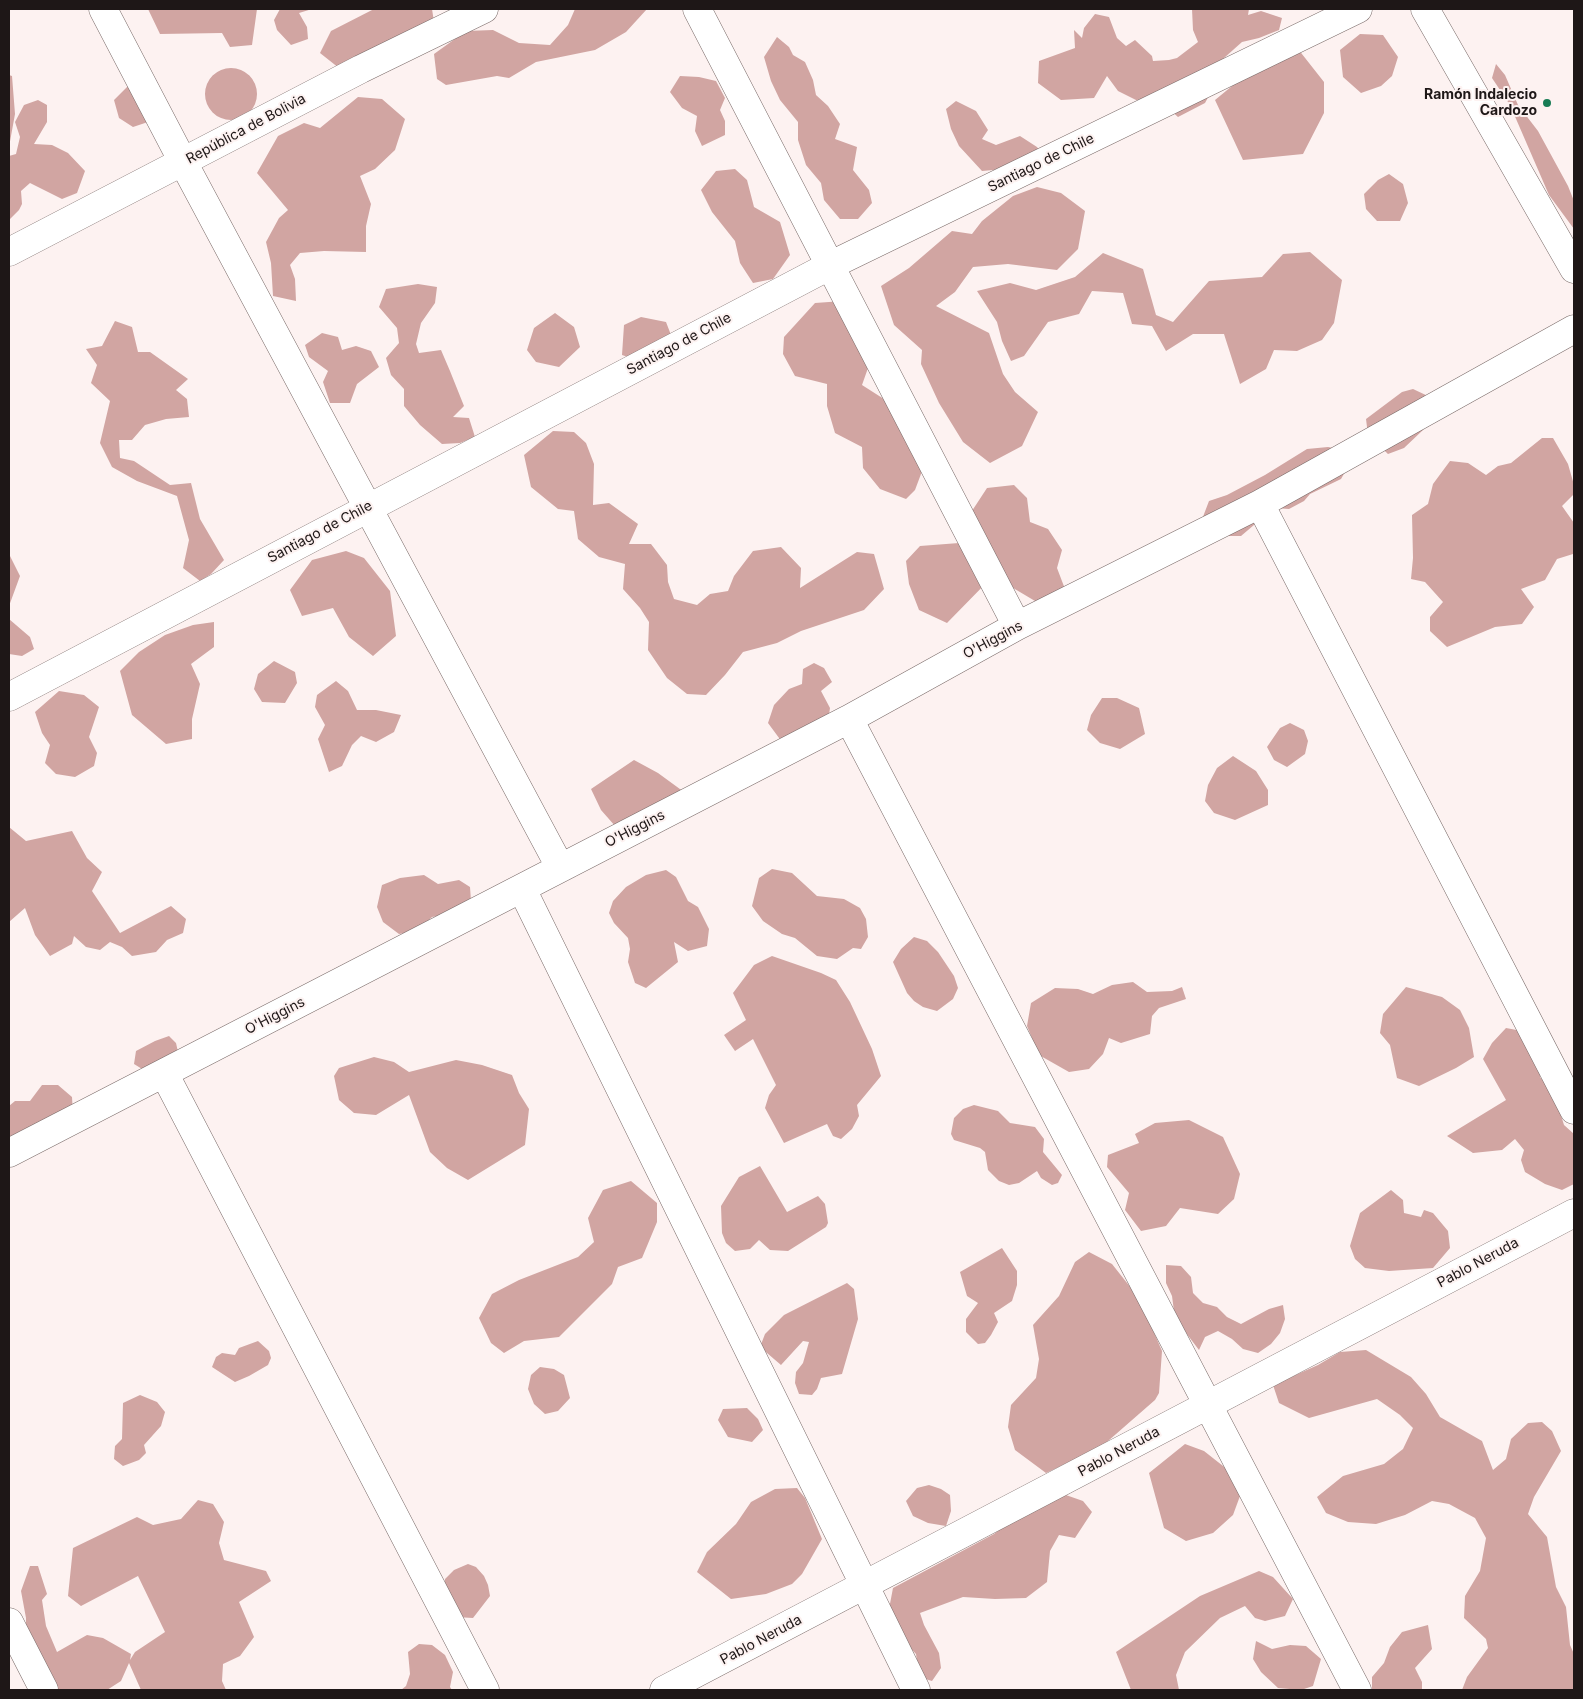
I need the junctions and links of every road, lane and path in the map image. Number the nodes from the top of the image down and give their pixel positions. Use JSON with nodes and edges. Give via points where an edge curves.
{"nodes":[{"id":1,"x":103,"y":9,"type":"edge"},
{"id":2,"x":484,"y":9,"type":"edge"},
{"id":3,"x":697,"y":9,"type":"edge"},
{"id":4,"x":1358,"y":9,"type":"edge"},
{"id":5,"x":1425,"y":9,"type":"edge"},
{"id":6,"x":183,"y":162,"type":"junction"},
{"id":7,"x":9,"y":252,"type":"edge"},
{"id":8,"x":830,"y":265,"type":"junction"},
{"id":9,"x":1574,"y":269,"type":"edge"},
{"id":10,"x":1574,"y":329,"type":"edge"},
{"id":11,"x":1260,"y":504,"type":"junction"},
{"id":12,"x":367,"y":507,"type":"junction"},
{"id":13,"x":1017,"y":626,"type":"junction"},
{"id":14,"x":9,"y":697,"type":"edge"},
{"id":15,"x":849,"y":719,"type":"junction"},
{"id":16,"x":560,"y":867,"type":"junction"},
{"id":17,"x":522,"y":888,"type":"junction"},
{"id":18,"x":164,"y":1073,"type":"junction"},
{"id":19,"x":1574,"y":1110,"type":"edge"},
{"id":20,"x":9,"y":1153,"type":"edge"},
{"id":21,"x":1574,"y":1212,"type":"edge"},
{"id":22,"x":1209,"y":1404,"type":"junction"},
{"id":23,"x":864,"y":1585,"type":"junction"},
{"id":24,"x":9,"y":1622,"type":"edge"},
{"id":25,"x":44,"y":1690,"type":"edge"},
{"id":26,"x":485,"y":1690,"type":"edge"},
{"id":27,"x":664,"y":1690,"type":"edge"},
{"id":28,"x":916,"y":1690,"type":"edge"},
{"id":29,"x":1357,"y":1690,"type":"edge"}],
"edges":[{"from":1,"to":6,"type":"street"},
{"from":2,"to":6,"type":"street","name":"República de Bolivia"},
{"from":3,"to":8,"type":"street"},
{"from":4,"to":8,"type":"street","name":"Santiago de Chile"},
{"from":5,"to":9,"type":"street"},
{"from":6,"to":7,"type":"street","name":"República de Bolivia"},
{"from":6,"to":12,"type":"street"},
{"from":8,"to":12,"type":"street","name":"Santiago de Chile"},
{"from":8,"to":13,"type":"street"},
{"from":10,"to":11,"type":"street","name":"O'Higgins"},
{"from":11,"to":13,"type":"street","name":"O'Higgins"},
{"from":11,"to":19,"type":"street"},
{"from":12,"to":14,"type":"street","name":"Santiago de Chile"},
{"from":12,"to":16,"type":"street"},
{"from":13,"to":15,"type":"street","name":"O'Higgins"},
{"from":15,"to":16,"type":"street","name":"O'Higgins"},
{"from":15,"to":22,"type":"street"},
{"from":16,"to":17,"type":"street","name":"O'Higgins"},
{"from":17,"to":18,"type":"street","name":"O'Higgins"},
{"from":17,"to":23,"type":"street"},
{"from":18,"to":20,"type":"street","name":"O'Higgins"},
{"from":18,"to":26,"type":"street"},
{"from":21,"to":22,"type":"street","name":"Pablo Neruda"},
{"from":22,"to":23,"type":"street","name":"Pablo Neruda"},
{"from":22,"to":29,"type":"street"},
{"from":23,"to":27,"type":"street","name":"Pablo Neruda"},
{"from":23,"to":28,"type":"street"},
{"from":24,"to":25,"type":"street"}]}
